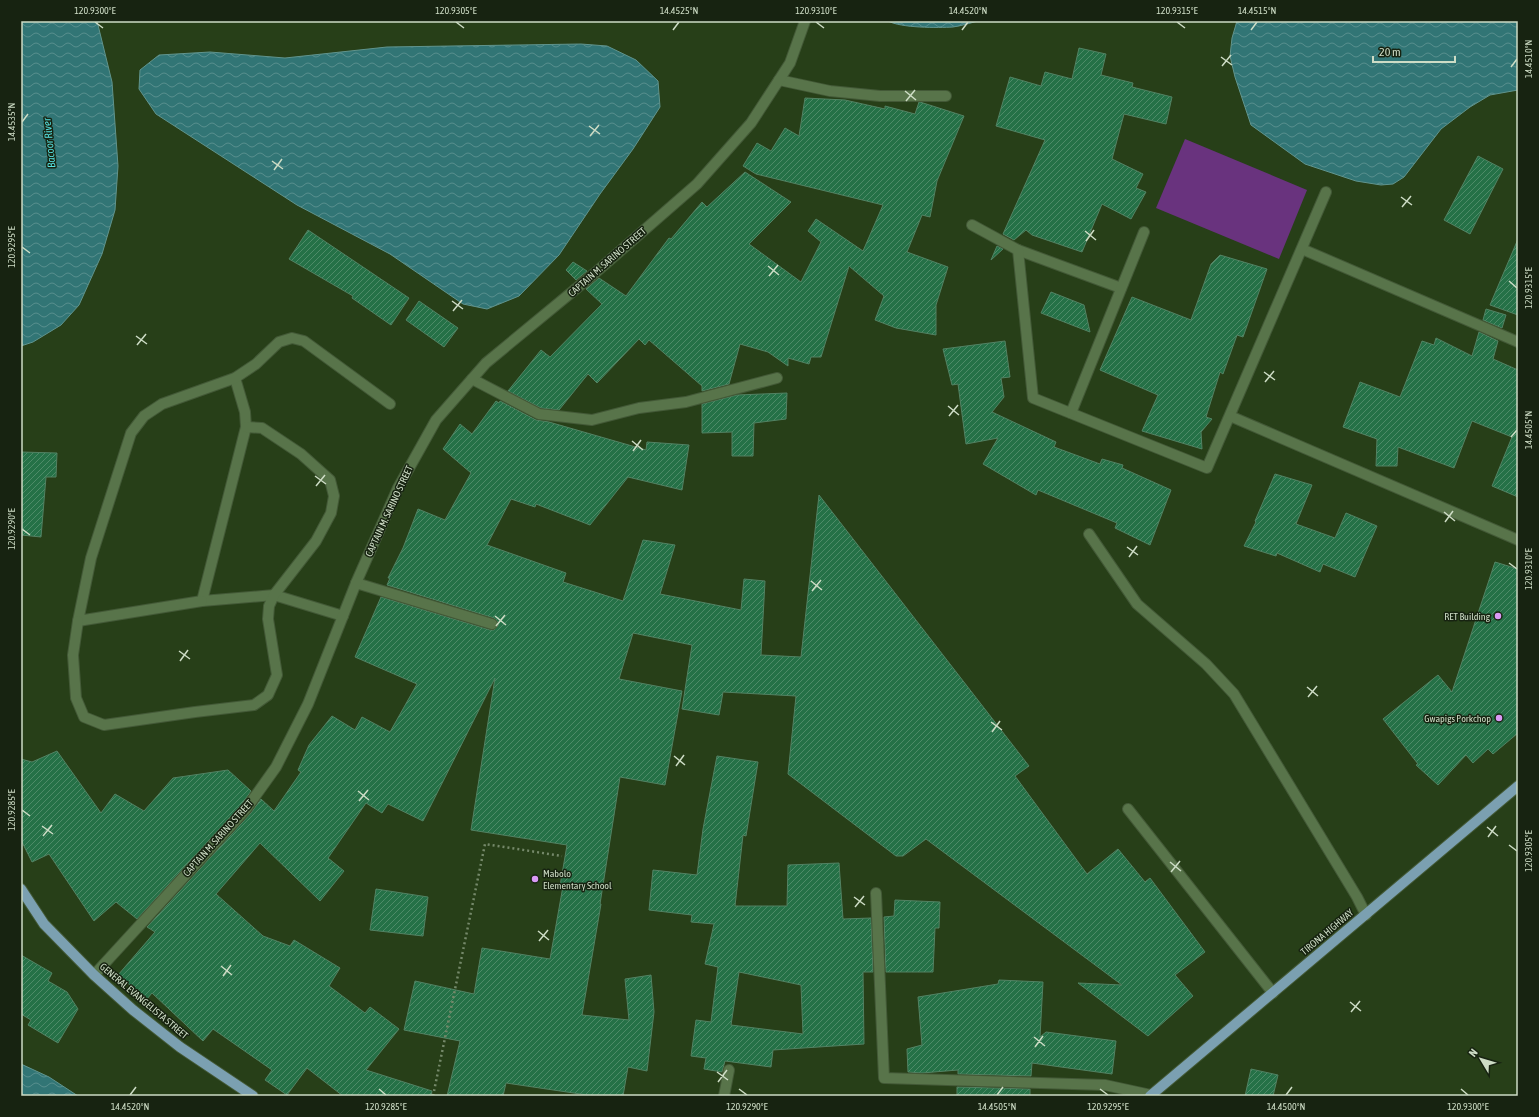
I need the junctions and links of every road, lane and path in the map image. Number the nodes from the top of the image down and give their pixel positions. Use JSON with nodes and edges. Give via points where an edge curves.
{"nodes":[{"id":1,"x":805,"y":21,"type":"edge"},
{"id":2,"x":779,"y":80,"type":"junction"},
{"id":3,"x":946,"y":96,"type":"dead end"},
{"id":4,"x":1326,"y":192,"type":"dead end"},
{"id":5,"x":972,"y":225,"type":"dead end"},
{"id":6,"x":1144,"y":232,"type":"dead end"},
{"id":7,"x":1302,"y":249,"type":"junction"},
{"id":8,"x":1018,"y":250,"type":"junction"},
{"id":9,"x":1121,"y":288,"type":"junction"},
{"id":10,"x":1518,"y":342,"type":"edge"},
{"id":11,"x":235,"y":378,"type":"junction"},
{"id":12,"x":776,"y":378,"type":"dead end"},
{"id":13,"x":472,"y":379,"type":"junction"},
{"id":14,"x":390,"y":404,"type":"dead end"},
{"id":15,"x":1070,"y":413,"type":"junction"},
{"id":16,"x":1230,"y":416,"type":"junction"},
{"id":17,"x":246,"y":427,"type":"junction"},
{"id":18,"x":1088,"y":534,"type":"dead end"},
{"id":19,"x":1518,"y":540,"type":"edge"},
{"id":20,"x":356,"y":583,"type":"junction"},
{"id":21,"x":274,"y":595,"type":"junction"},
{"id":22,"x":202,"y":601,"type":"junction"},
{"id":23,"x":343,"y":616,"type":"junction"},
{"id":24,"x":78,"y":621,"type":"junction"},
{"id":25,"x":492,"y":624,"type":"dead end"},
{"id":26,"x":1518,"y":786,"type":"edge"},
{"id":27,"x":1128,"y":810,"type":"dead end"},
{"id":28,"x":562,"y":856,"type":"dead end"},
{"id":29,"x":21,"y":889,"type":"edge"},
{"id":30,"x":876,"y":894,"type":"dead end"},
{"id":31,"x":1366,"y":915,"type":"junction"},
{"id":32,"x":94,"y":975,"type":"junction"},
{"id":33,"x":1272,"y":993,"type":"junction"},
{"id":34,"x":729,"y":1070,"type":"dead end"},
{"id":35,"x":253,"y":1096,"type":"edge"},
{"id":36,"x":432,"y":1096,"type":"edge"},
{"id":37,"x":724,"y":1096,"type":"edge"},
{"id":38,"x":1151,"y":1096,"type":"edge"}],
"edges":[{"from":1,"to":2,"type":"street","name":"CAPTAIN M. SARINO STREET","via":[[790,63]]},
{"from":2,"to":3,"type":"street","via":[[830,92],[880,96]]},
{"from":2,"to":13,"type":"street","name":"CAPTAIN M. SARINO STREET","via":[[750,123],[697,184],[486,364]]},
{"from":4,"to":7,"type":"street"},
{"from":5,"to":8,"type":"street"},
{"from":6,"to":9,"type":"street"},
{"from":7,"to":10,"type":"street"},
{"from":7,"to":16,"type":"street"},
{"from":8,"to":9,"type":"street"},
{"from":8,"to":15,"type":"street","via":[[1032,398]]},
{"from":9,"to":15,"type":"street"},
{"from":11,"to":14,"type":"street","via":[[256,364],[279,342],[292,338],[304,341]]},
{"from":11,"to":17,"type":"street","via":[[245,412]]},
{"from":11,"to":24,"type":"street","via":[[162,404],[144,416],[131,433],[91,558]]},
{"from":12,"to":13,"type":"street","via":[[686,402],[639,408],[592,420],[539,414]]},
{"from":13,"to":20,"type":"street","name":"CAPTAIN M. SARINO STREET","via":[[436,420],[398,488]]},
{"from":15,"to":16,"type":"street","via":[[1207,468]]},
{"from":16,"to":19,"type":"street"},
{"from":17,"to":21,"type":"street","via":[[262,428],[301,454],[330,480],[334,496],[331,513],[316,541]]},
{"from":17,"to":22,"type":"street"},
{"from":18,"to":31,"type":"street","via":[[1137,604],[1206,664],[1234,694],[1358,897]]},
{"from":20,"to":23,"type":"street","name":"CAPTAIN M. SARINO STREET"},
{"from":20,"to":25,"type":"street"},
{"from":21,"to":22,"type":"street"},
{"from":21,"to":23,"type":"street"},
{"from":21,"to":24,"type":"street","via":[[269,606],[268,619],[277,675],[268,694],[254,705],[104,725],[84,717],[76,698],[73,655]]},
{"from":22,"to":24,"type":"street"},
{"from":23,"to":32,"type":"street","name":"CAPTAIN M. SARINO STREET","via":[[308,704],[276,767],[246,809]]},
{"from":26,"to":31,"type":"main road","name":"TIRONA HIGHWAY"},
{"from":27,"to":33,"type":"street"},
{"from":28,"to":36,"type":"path","via":[[485,844]]},
{"from":29,"to":32,"type":"main road","name":"GENERAL EVANGELISTA STREET","via":[[44,924]]},
{"from":30,"to":38,"type":"street","via":[[884,1078],[1105,1085]]},
{"from":31,"to":33,"type":"main road","name":"TIRONA HIGHWAY"},
{"from":32,"to":35,"type":"main road","name":"GENERAL EVANGELISTA STREET","via":[[180,1047]]},
{"from":33,"to":38,"type":"main road","name":"TIRONA HIGHWAY"},
{"from":34,"to":37,"type":"street"}]}
